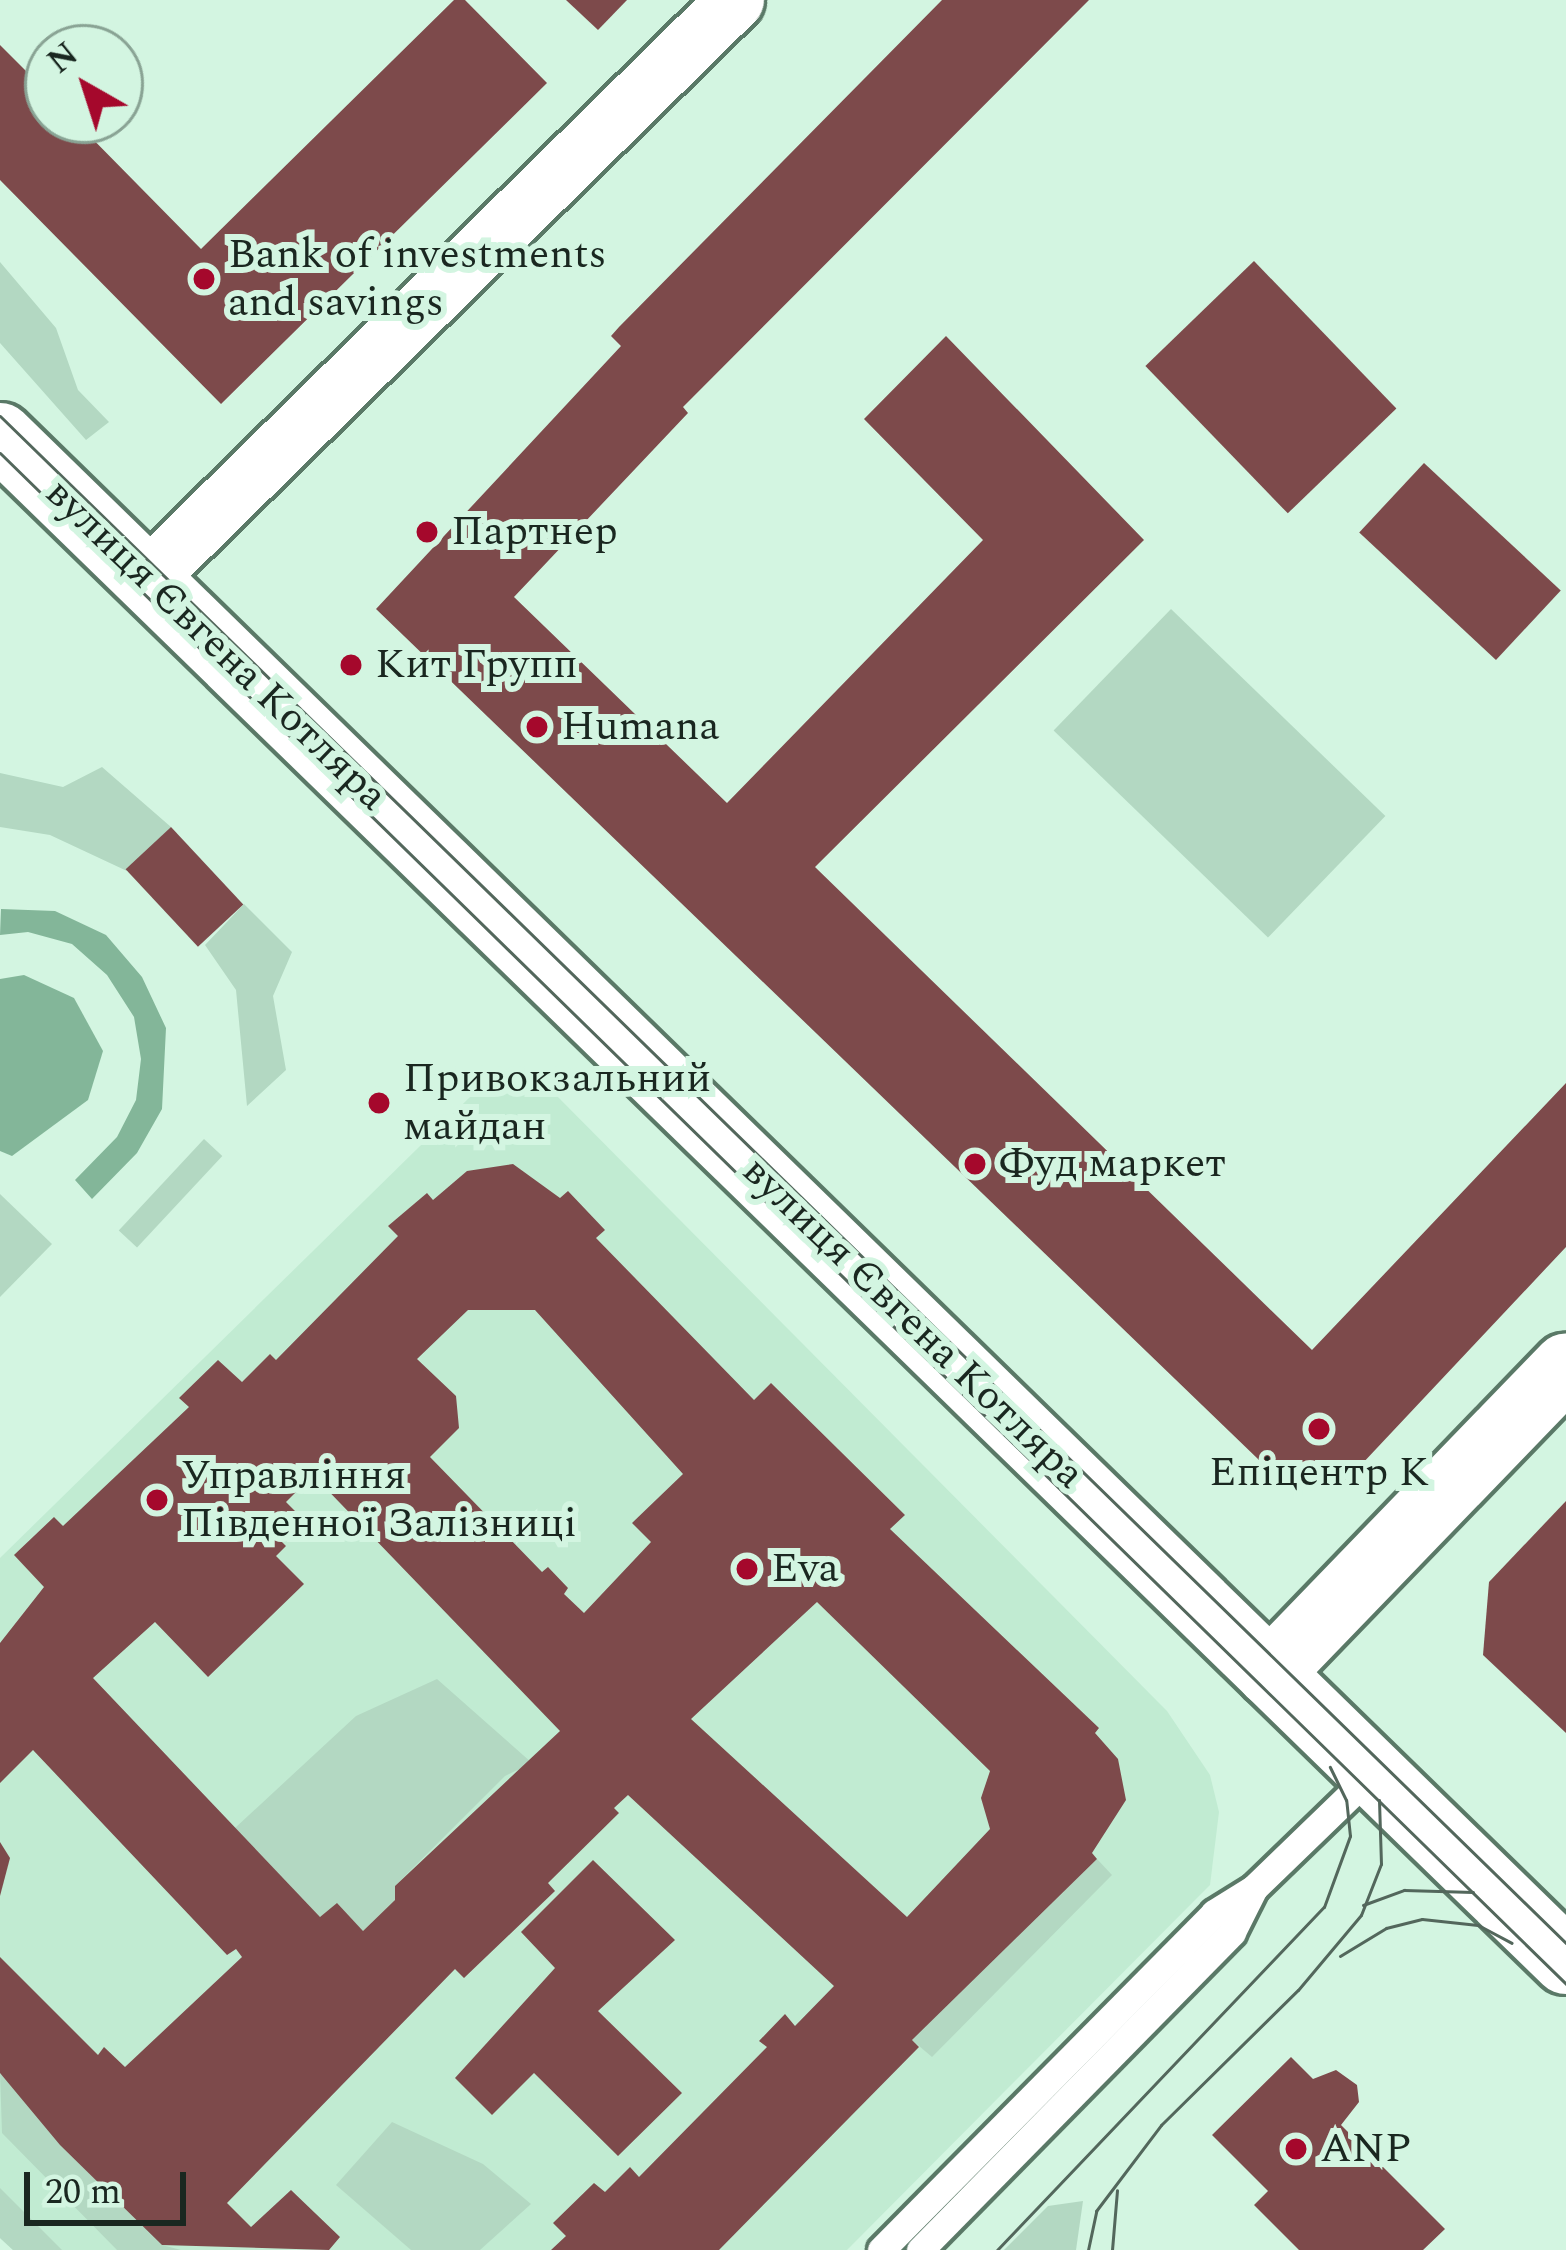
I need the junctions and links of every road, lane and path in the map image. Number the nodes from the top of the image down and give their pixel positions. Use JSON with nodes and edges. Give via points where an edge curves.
{"nodes":[{"id":1,"x":735,"y":0,"type":"edge"},
{"id":2,"x":0,"y":436,"type":"edge"},
{"id":3,"x":148,"y":577,"type":"junction"},
{"id":4,"x":1566,"y":1366,"type":"edge"},
{"id":5,"x":1270,"y":1673,"type":"junction"},
{"id":6,"x":1372,"y":1774,"type":"junction"},
{"id":7,"x":1254,"y":1888,"type":"junction"},
{"id":8,"x":1566,"y":1961,"type":"edge"},
{"id":9,"x":881,"y":2250,"type":"edge"},
{"id":10,"x":920,"y":2250,"type":"edge"}],
"edges":[{"from":1,"to":3,"type":"street"},
{"from":2,"to":3,"type":"main road","name":"вулиця Євгена Котляра"},
{"from":3,"to":5,"type":"main road","name":"вулиця Євгена Котляра"},
{"from":4,"to":5,"type":"main road"},
{"from":5,"to":6,"type":"main road","name":"вулиця Євгена Котляра"},
{"from":6,"to":7,"type":"lane"},
{"from":6,"to":8,"type":"main road","name":"вулиця Євгена Котляра"},
{"from":7,"to":9,"type":"lane","via":[[1214,1913]]},
{"from":7,"to":10,"type":"lane","via":[[1232,1932]]}]}
